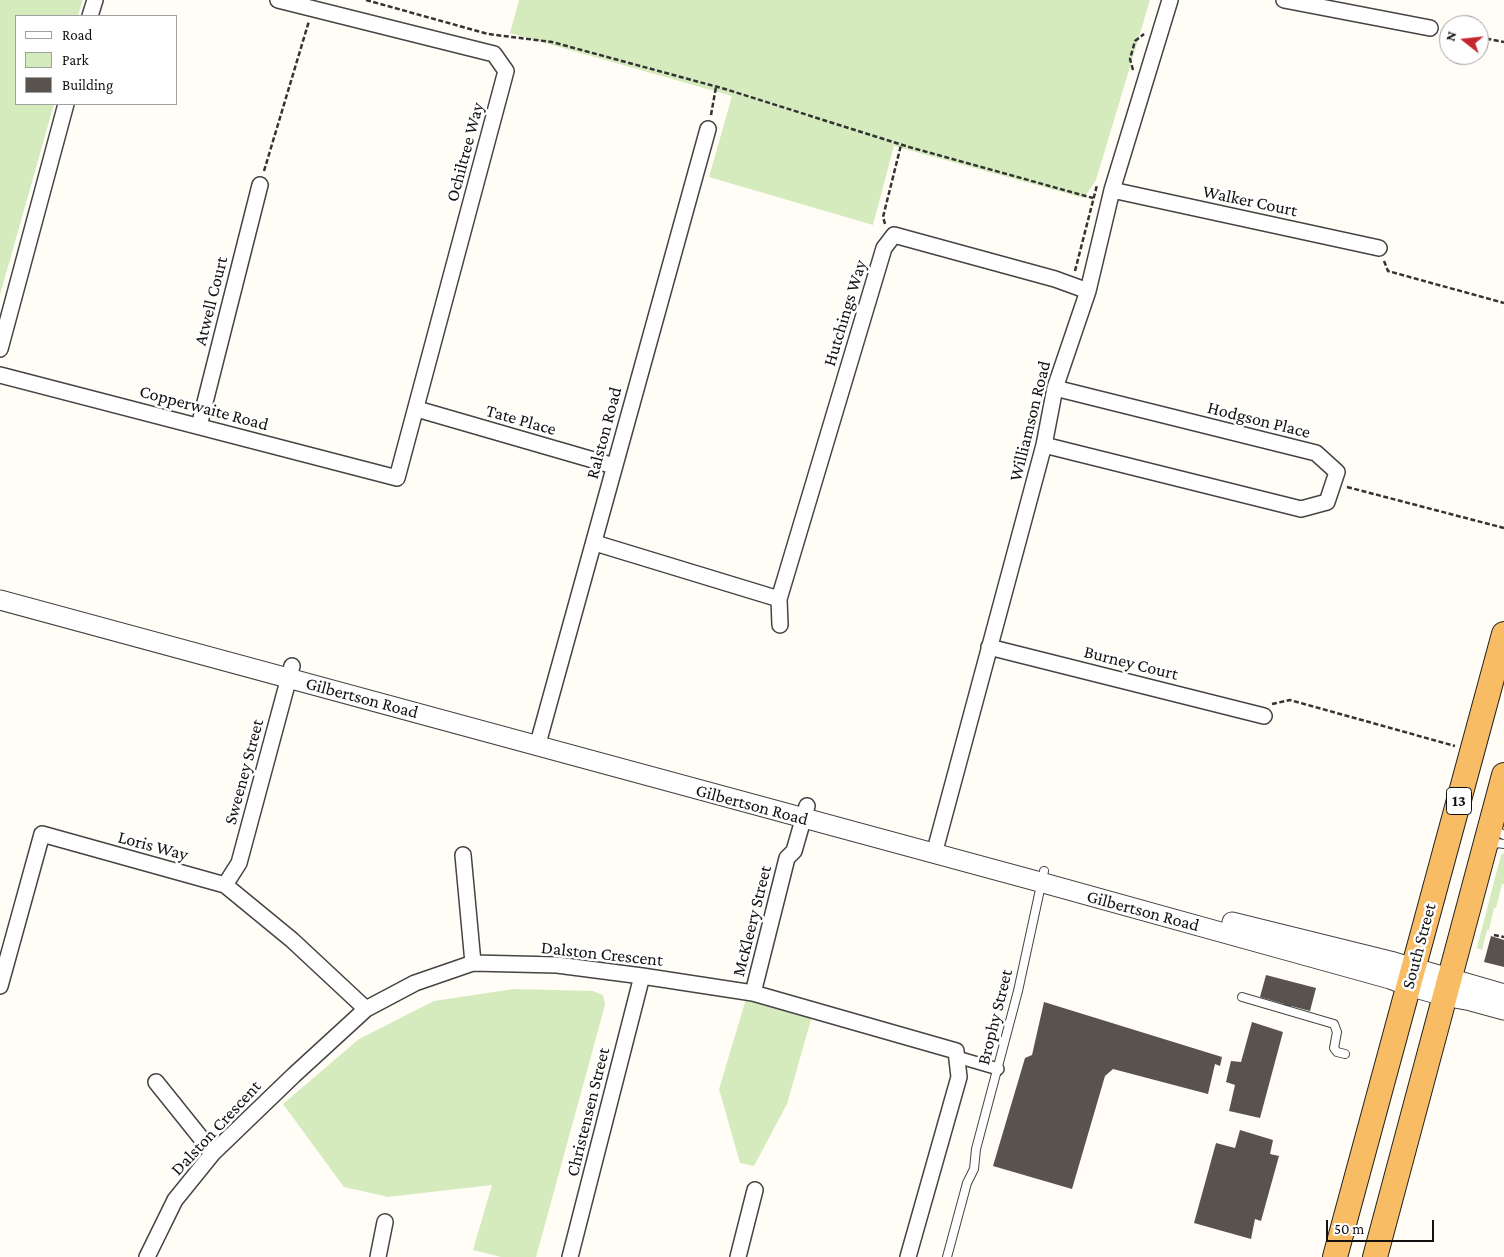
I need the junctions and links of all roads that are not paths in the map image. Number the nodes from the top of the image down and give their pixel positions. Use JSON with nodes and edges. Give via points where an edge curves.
{"nodes":[{"id":1,"x":95,"y":0,"type":"edge"},
{"id":2,"x":278,"y":0,"type":"edge"},
{"id":3,"x":1170,"y":0,"type":"edge"},
{"id":4,"x":1284,"y":0,"type":"edge"},
{"id":5,"x":90,"y":15,"type":"edge"},
{"id":6,"x":1430,"y":28,"type":"dead end"},
{"id":7,"x":66,"y":105,"type":"edge"},
{"id":8,"x":708,"y":129,"type":"road end"},
{"id":9,"x":260,"y":185,"type":"road end"},
{"id":10,"x":1112,"y":190,"type":"junction"},
{"id":11,"x":1379,"y":248,"type":"road end"},
{"id":12,"x":1088,"y":291,"type":"junction"},
{"id":13,"x":0,"y":349,"type":"edge"},
{"id":14,"x":0,"y":375,"type":"edge"},
{"id":15,"x":1055,"y":388,"type":"junction"},
{"id":16,"x":417,"y":409,"type":"junction"},
{"id":17,"x":199,"y":426,"type":"junction"},
{"id":18,"x":1044,"y":445,"type":"junction"},
{"id":19,"x":614,"y":466,"type":"junction"},
{"id":20,"x":397,"y":478,"type":"joint"},
{"id":21,"x":595,"y":543,"type":"junction"},
{"id":22,"x":0,"y":589,"type":"edge"},
{"id":23,"x":780,"y":598,"type":"junction"},
{"id":24,"x":0,"y":600,"type":"edge"},
{"id":25,"x":780,"y":625,"type":"dead end"},
{"id":26,"x":1504,"y":634,"type":"edge"},
{"id":27,"x":989,"y":647,"type":"junction"},
{"id":28,"x":291,"y":672,"type":"junction"},
{"id":29,"x":1264,"y":716,"type":"road end"},
{"id":30,"x":538,"y":741,"type":"junction"},
{"id":31,"x":1504,"y":775,"type":"edge"},
{"id":32,"x":800,"y":811,"type":"junction"},
{"id":33,"x":1498,"y":826,"type":"edge"},
{"id":34,"x":1504,"y":844,"type":"edge"},
{"id":35,"x":935,"y":848,"type":"junction"},
{"id":36,"x":463,"y":855,"type":"dead end"},
{"id":37,"x":1482,"y":857,"type":"junction"},
{"id":38,"x":1042,"y":877,"type":"junction"},
{"id":39,"x":226,"y":885,"type":"junction"},
{"id":40,"x":473,"y":963,"type":"junction"},
{"id":41,"x":642,"y":976,"type":"junction"},
{"id":42,"x":1411,"y":977,"type":"junction"},
{"id":43,"x":0,"y":986,"type":"edge"},
{"id":44,"x":1447,"y":987,"type":"junction"},
{"id":45,"x":753,"y":993,"type":"junction"},
{"id":46,"x":1504,"y":994,"type":"edge"},
{"id":47,"x":1242,"y":998,"type":"dead end"},
{"id":48,"x":366,"y":1009,"type":"junction"},
{"id":49,"x":1504,"y":1010,"type":"edge"},
{"id":50,"x":1345,"y":1054,"type":"dead end"},
{"id":51,"x":957,"y":1057,"type":"junction"},
{"id":52,"x":998,"y":1069,"type":"junction"},
{"id":53,"x":156,"y":1082,"type":"dead end"},
{"id":54,"x":214,"y":1153,"type":"junction"},
{"id":55,"x":755,"y":1190,"type":"dead end"},
{"id":56,"x":384,"y":1222,"type":"dead end"},
{"id":57,"x":1373,"y":1251,"type":"edge"},
{"id":58,"x":147,"y":1257,"type":"edge"},
{"id":59,"x":378,"y":1257,"type":"edge"},
{"id":60,"x":570,"y":1257,"type":"edge"},
{"id":61,"x":738,"y":1257,"type":"edge"},
{"id":62,"x":908,"y":1257,"type":"edge"},
{"id":63,"x":947,"y":1257,"type":"edge"},
{"id":64,"x":1335,"y":1257,"type":"edge"}],
"edges":[{"from":1,"to":5,"type":"street"},
{"from":2,"to":16,"type":"street","name":"Ochiltree Way","via":[[494,54],[506,70]]},
{"from":3,"to":10,"type":"street","name":"Williamson Road"},
{"from":4,"to":6,"type":"street"},
{"from":7,"to":13,"type":"street"},
{"from":8,"to":19,"type":"street","name":"Ralston Road"},
{"from":9,"to":17,"type":"street","name":"Atwell Court"},
{"from":10,"to":11,"type":"street","name":"Walker Court"},
{"from":10,"to":12,"type":"street","name":"Williamson Road"},
{"from":12,"to":15,"type":"street","name":"Williamson Road"},
{"from":12,"to":23,"type":"street","name":"Hutchings Way","via":[[894,235],[884,248]]},
{"from":14,"to":17,"type":"street","name":"Copperwaite Road"},
{"from":15,"to":18,"type":"street","name":"Williamson Road"},
{"from":15,"to":18,"type":"street","name":"Hodgson Place","via":[[1316,453],[1337,472],[1327,502],[1302,509]]},
{"from":16,"to":19,"type":"street","name":"Tate Place"},
{"from":16,"to":20,"type":"street","name":"Ochiltree Way"},
{"from":17,"to":20,"type":"street","name":"Copperwaite Road"},
{"from":18,"to":27,"type":"street","name":"Williamson Road"},
{"from":19,"to":21,"type":"street","name":"Ralston Road"},
{"from":21,"to":23,"type":"street"},
{"from":21,"to":30,"type":"street","name":"Ralston Road"},
{"from":22,"to":28,"type":"street","name":"Gilbertson Road"},
{"from":23,"to":25,"type":"street","name":"Hutchings Way"},
{"from":24,"to":28,"type":"street","name":"Gilbertson Road"},
{"from":26,"to":42,"type":"highway","name":"South Street","number":"13"},
{"from":27,"to":29,"type":"street","name":"Burney Court"},
{"from":27,"to":35,"type":"street","name":"Williamson Road"},
{"from":28,"to":30,"type":"street","name":"Gilbertson Road"},
{"from":28,"to":39,"type":"street","name":"Sweeney Street","via":[[239,864]]},
{"from":30,"to":32,"type":"street","name":"Gilbertson Road"},
{"from":31,"to":33,"type":"highway","number":"13"},
{"from":32,"to":35,"type":"street","name":"Gilbertson Road"},
{"from":32,"to":45,"type":"street","name":"McKleery Street","via":[[794,851],[787,858]]},
{"from":33,"to":37,"type":"highway","number":"13"},
{"from":34,"to":37,"type":"lane","via":[[1494,844]]},
{"from":35,"to":38,"type":"street","name":"Gilbertson Road"},
{"from":36,"to":40,"type":"street"},
{"from":37,"to":44,"type":"highway","number":"13"},
{"from":38,"to":42,"type":"street","name":"Gilbertson Road","via":[[1262,930]]},
{"from":38,"to":52,"type":"lane","name":"Brophy Street"},
{"from":39,"to":43,"type":"street","name":"Loris Way","via":[[42,834]]},
{"from":39,"to":48,"type":"street","name":"Loris Way","via":[[292,940]]},
{"from":40,"to":41,"type":"street","name":"Dalston Crescent","via":[[557,966]]},
{"from":40,"to":48,"type":"street","name":"Dalston Crescent","via":[[415,983]]},
{"from":41,"to":45,"type":"street","name":"Dalston Crescent"},
{"from":41,"to":60,"type":"street","name":"Christensen Street"},
{"from":42,"to":44,"type":"street","name":"Gilbertson Road"},
{"from":42,"to":64,"type":"highway","name":"South Street","number":"13"},
{"from":44,"to":46,"type":"street","name":"Gilbertson Road"},
{"from":44,"to":49,"type":"street","name":"Gilbertson Road","via":[[1471,1001]]},
{"from":44,"to":57,"type":"highway","number":"13"},
{"from":45,"to":51,"type":"street","name":"Dalston Crescent","via":[[956,1051]]},
{"from":47,"to":50,"type":"lane","via":[[1334,1024],[1337,1032],[1334,1048]]},
{"from":48,"to":54,"type":"street","name":"Dalston Crescent"},
{"from":51,"to":52,"type":"street"},
{"from":51,"to":62,"type":"street","via":[[959,1077]]},
{"from":52,"to":63,"type":"lane","name":"Brophy Street","via":[[976,1149],[974,1169],[967,1183]]},
{"from":53,"to":54,"type":"street"},
{"from":54,"to":58,"type":"street","name":"Dalston Crescent","via":[[175,1200]]},
{"from":55,"to":61,"type":"street"},
{"from":56,"to":59,"type":"street"}]}
